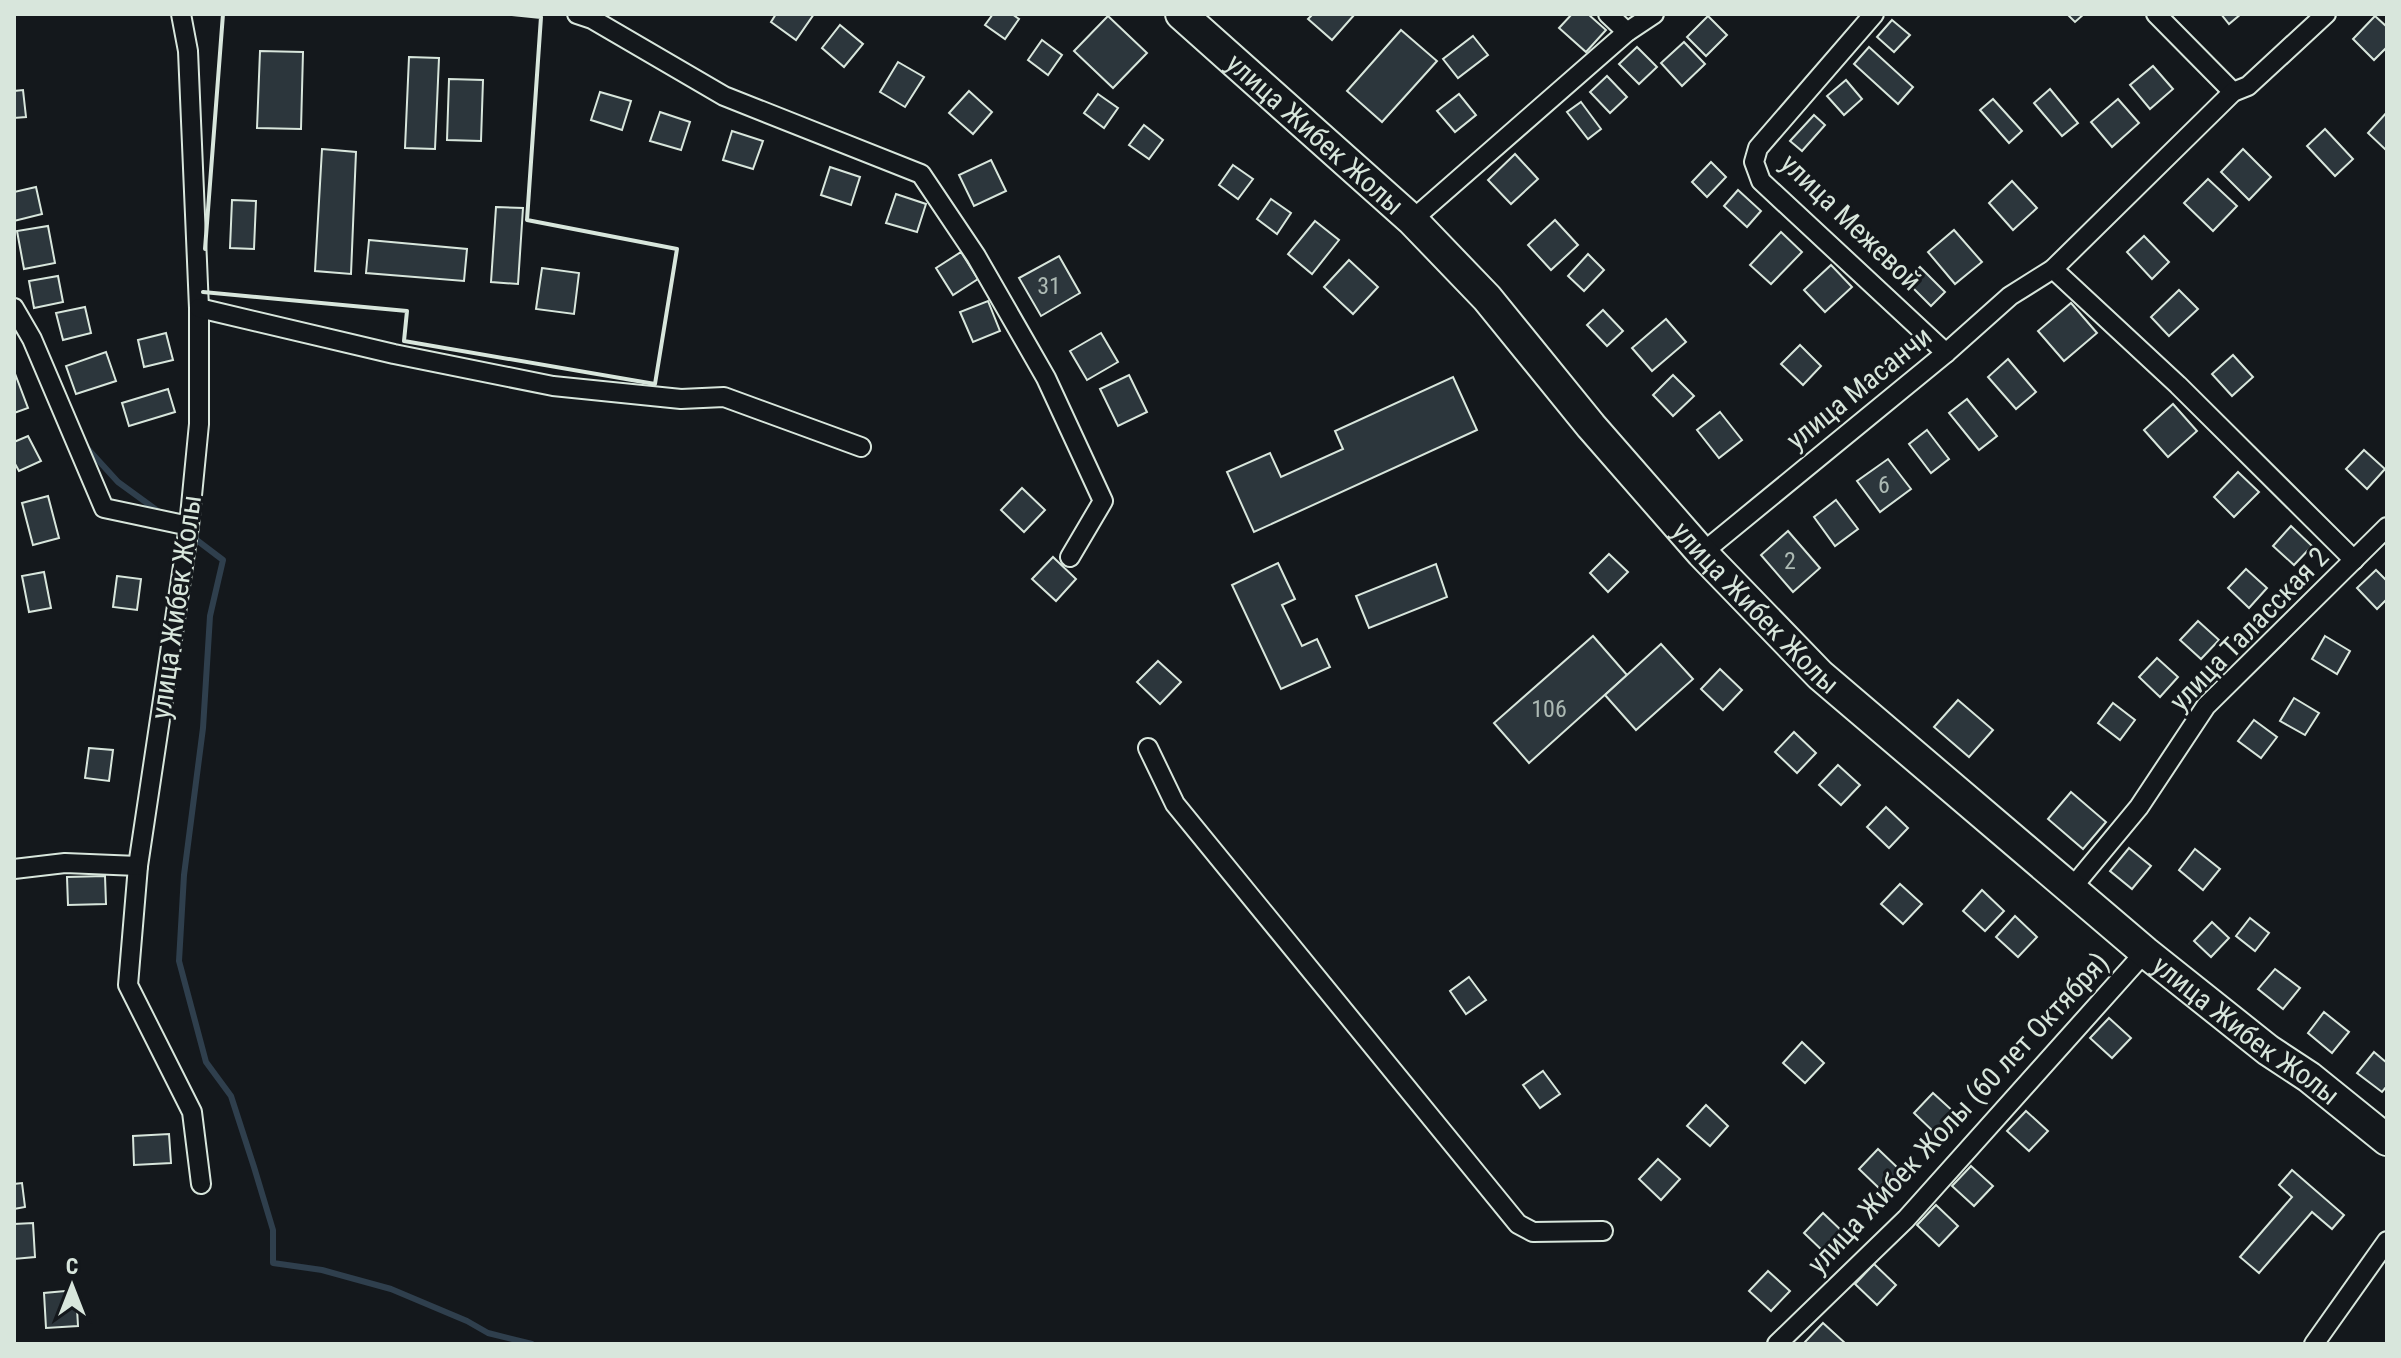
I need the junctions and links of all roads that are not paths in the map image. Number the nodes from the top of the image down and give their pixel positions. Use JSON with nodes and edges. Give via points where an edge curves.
{"nodes":[{"id":1,"x":181,"y":14,"type":"edge"},
{"id":2,"x":1181,"y":14,"type":"edge"},
{"id":3,"x":1608,"y":14,"type":"edge"},
{"id":4,"x":1654,"y":14,"type":"edge"},
{"id":5,"x":1874,"y":14,"type":"edge"},
{"id":6,"x":2156,"y":14,"type":"edge"},
{"id":7,"x":2326,"y":14,"type":"edge"},
{"id":8,"x":586,"y":16,"type":"edge"},
{"id":9,"x":1627,"y":32,"type":"junction"},
{"id":10,"x":2233,"y":92,"type":"junction"},
{"id":11,"x":1412,"y":220,"type":"junction"},
{"id":12,"x":2053,"y":269,"type":"junction"},
{"id":13,"x":14,"y":308,"type":"edge"},
{"id":14,"x":199,"y":308,"type":"junction"},
{"id":15,"x":1946,"y":353,"type":"junction"},
{"id":16,"x":861,"y":447,"type":"dead end"},
{"id":17,"x":189,"y":526,"type":"junction"},
{"id":18,"x":2387,"y":527,"type":"edge"},
{"id":19,"x":1702,"y":553,"type":"junction"},
{"id":20,"x":1070,"y":557,"type":"dead end"},
{"id":21,"x":2354,"y":560,"type":"junction"},
{"id":22,"x":1148,"y":748,"type":"dead end"},
{"id":23,"x":138,"y":866,"type":"junction"},
{"id":24,"x":14,"y":869,"type":"edge"},
{"id":25,"x":2071,"y":889,"type":"junction"},
{"id":26,"x":2145,"y":952,"type":"junction"},
{"id":27,"x":2387,"y":1140,"type":"edge"},
{"id":28,"x":201,"y":1184,"type":"dead end"},
{"id":29,"x":1603,"y":1231,"type":"dead end"},
{"id":30,"x":2387,"y":1241,"type":"edge"},
{"id":31,"x":1777,"y":1344,"type":"edge"},
{"id":32,"x":2314,"y":1344,"type":"edge"}],
"edges":[{"from":1,"to":14,"type":"street","name":"улица Жибек Жолы","via":[[188,51]]},
{"from":2,"to":11,"type":"main road","name":"улица Жибек Жолы"},
{"from":3,"to":9,"type":"street"},
{"from":4,"to":9,"type":"street"},
{"from":5,"to":15,"type":"street","name":"улица Межевой","via":[[1758,148],[1754,162],[1761,181]]},
{"from":6,"to":10,"type":"street"},
{"from":7,"to":10,"type":"street","name":"улица Масанчи","via":[[2248,86]]},
{"from":8,"to":20,"type":"street","via":[[724,96],[921,174],[976,256],[1046,378],[1103,501]]},
{"from":9,"to":11,"type":"street"},
{"from":10,"to":12,"type":"street","name":"улица Масанчи"},
{"from":11,"to":19,"type":"main road","name":"улица Жибек Жолы","via":[[1487,298]]},
{"from":12,"to":15,"type":"street","name":"улица Масанчи","via":[[2010,296]]},
{"from":12,"to":21,"type":"street"},
{"from":13,"to":17,"type":"street","via":[[104,508]]},
{"from":14,"to":16,"type":"street","via":[[553,386],[681,399],[724,397]]},
{"from":14,"to":17,"type":"street","name":"улица Жибек Жолы","via":[[199,424]]},
{"from":15,"to":19,"type":"street","name":"улица Масанчи"},
{"from":17,"to":23,"type":"street","name":"улица Жибек Жолы"},
{"from":18,"to":21,"type":"street","name":"улица Таласская 2"},
{"from":19,"to":25,"type":"main road","name":"улица Жибек Жолы","via":[[1820,675]]},
{"from":21,"to":25,"type":"street","name":"улица Таласская 2","via":[[2206,706],[2139,807]]},
{"from":22,"to":29,"type":"street","via":[[1175,804],[1518,1224],[1533,1232]]},
{"from":23,"to":24,"type":"street","via":[[65,863]]},
{"from":23,"to":28,"type":"street","name":"улица Жибек Жолы","via":[[128,985],[192,1112]]},
{"from":25,"to":26,"type":"main road","name":"улица Жибек Жолы"},
{"from":26,"to":27,"type":"main road","name":"улица Жибек Жолы"},
{"from":26,"to":31,"type":"street","name":"улица Жибек Жолы (60 лет Октября)","via":[[1906,1219]]},
{"from":30,"to":32,"type":"street"}]}
